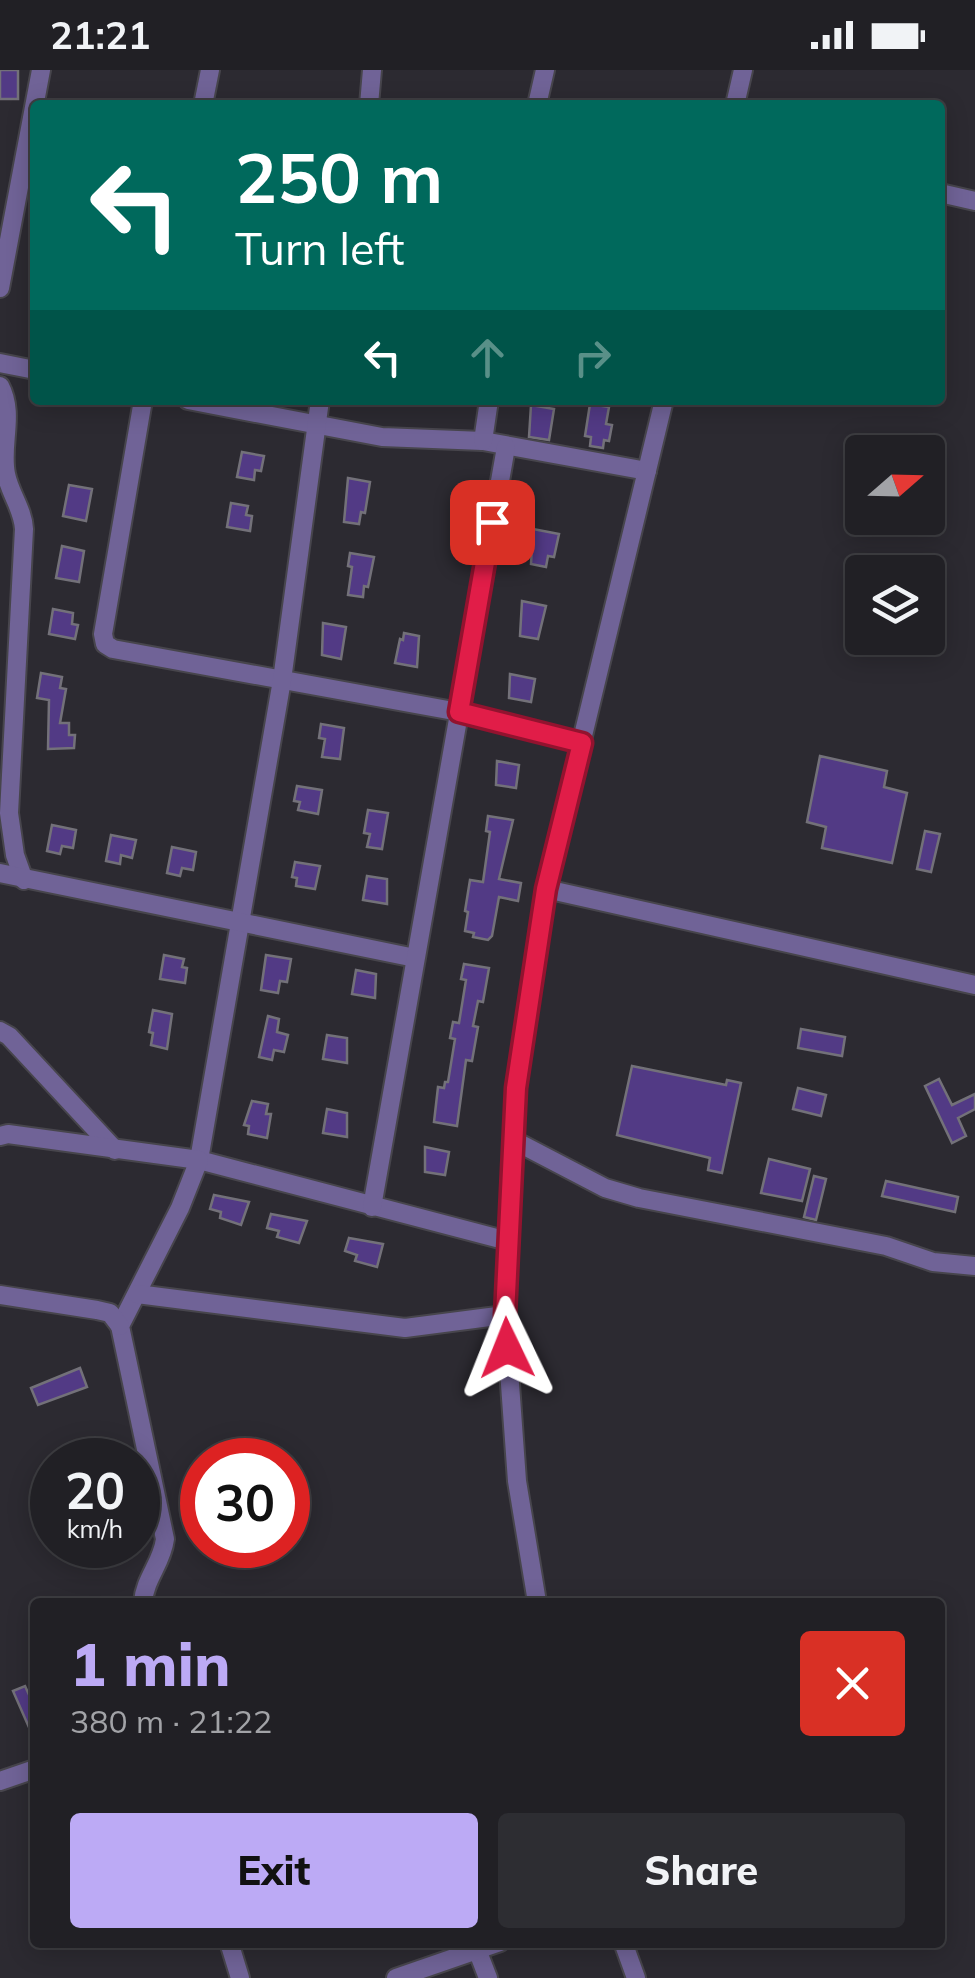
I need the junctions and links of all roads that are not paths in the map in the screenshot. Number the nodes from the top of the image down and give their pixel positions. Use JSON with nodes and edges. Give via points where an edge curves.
{"nodes":[{"id":1,"x":41,"y":70,"type":"edge"},
{"id":2,"x":210,"y":70,"type":"edge"},
{"id":3,"x":372,"y":70,"type":"edge"},
{"id":4,"x":544,"y":70,"type":"edge"},
{"id":5,"x":743,"y":70,"type":"edge"},
{"id":6,"x":35,"y":100,"type":"edge"},
{"id":7,"x":204,"y":100,"type":"edge"},
{"id":8,"x":369,"y":100,"type":"edge"},
{"id":9,"x":538,"y":100,"type":"edge"},
{"id":10,"x":736,"y":100,"type":"edge"},
{"id":11,"x":30,"y":128,"type":"edge"},
{"id":12,"x":945,"y":194,"type":"edge"},
{"id":13,"x":975,"y":201,"type":"edge"},
{"id":14,"x":0,"y":288,"type":"edge"},
{"id":15,"x":0,"y":363,"type":"edge"},
{"id":16,"x":30,"y":369,"type":"edge"},
{"id":17,"x":0,"y":386,"type":"edge"},
{"id":18,"x":143,"y":405,"type":"edge"},
{"id":19,"x":215,"y":405,"type":"edge"},
{"id":20,"x":319,"y":405,"type":"edge"},
{"id":21,"x":488,"y":405,"type":"edge"},
{"id":22,"x":663,"y":405,"type":"edge"},
{"id":23,"x":316,"y":424,"type":"junction"},
{"id":24,"x":483,"y":441,"type":"junction"},
{"id":25,"x":506,"y":447,"type":"junction"},
{"id":26,"x":648,"y":472,"type":"junction"},
{"id":27,"x":0,"y":568,"type":"edge"},
{"id":28,"x":22,"y":568,"type":"junction"},
{"id":29,"x":282,"y":680,"type":"junction"},
{"id":30,"x":8,"y":701,"type":"edge"},
{"id":31,"x":459,"y":712,"type":"junction"},
{"id":32,"x":582,"y":743,"type":"junction"},
{"id":33,"x":0,"y":873,"type":"edge"},
{"id":34,"x":24,"y":880,"type":"junction"},
{"id":35,"x":546,"y":889,"type":"junction"},
{"id":36,"x":238,"y":920,"type":"junction"},
{"id":37,"x":415,"y":958,"type":"junction"},
{"id":38,"x":975,"y":985,"type":"edge"},
{"id":39,"x":0,"y":1031,"type":"edge"},
{"id":40,"x":3,"y":1140,"type":"edge"},
{"id":41,"x":514,"y":1140,"type":"junction"},
{"id":42,"x":116,"y":1150,"type":"junction"},
{"id":43,"x":199,"y":1160,"type":"junction"},
{"id":44,"x":372,"y":1207,"type":"junction"},
{"id":45,"x":508,"y":1241,"type":"junction"},
{"id":46,"x":975,"y":1266,"type":"edge"},
{"id":47,"x":136,"y":1294,"type":"junction"},
{"id":48,"x":0,"y":1296,"type":"edge"},
{"id":49,"x":505,"y":1315,"type":"junction"},
{"id":50,"x":120,"y":1326,"type":"junction"},
{"id":51,"x":144,"y":1598,"type":"edge"},
{"id":52,"x":536,"y":1598,"type":"edge"},
{"id":53,"x":30,"y":1771,"type":"edge"},
{"id":54,"x":0,"y":1781,"type":"edge"},
{"id":55,"x":231,"y":1948,"type":"edge"},
{"id":56,"x":487,"y":1948,"type":"edge"},
{"id":57,"x":626,"y":1948,"type":"edge"},
{"id":58,"x":478,"y":1952,"type":"junction"},
{"id":59,"x":240,"y":1978,"type":"edge"},
{"id":60,"x":396,"y":1978,"type":"edge"},
{"id":61,"x":488,"y":1978,"type":"edge"},
{"id":62,"x":636,"y":1978,"type":"edge"}],
"edges":[{"from":1,"to":6,"type":"street"},
{"from":2,"to":7,"type":"street"},
{"from":3,"to":8,"type":"street"},
{"from":4,"to":9,"type":"street"},
{"from":5,"to":10,"type":"street"},
{"from":11,"to":14,"type":"street"},
{"from":12,"to":13,"type":"street"},
{"from":15,"to":16,"type":"street"},
{"from":17,"to":28,"type":"street","via":[[8,403],[6,474],[23,517]]},
{"from":18,"to":29,"type":"street","via":[[105,644]]},
{"from":19,"to":23,"type":"street"},
{"from":20,"to":23,"type":"street"},
{"from":21,"to":24,"type":"street"},
{"from":22,"to":26,"type":"street"},
{"from":23,"to":24,"type":"street","via":[[382,438]]},
{"from":23,"to":29,"type":"street"},
{"from":24,"to":25,"type":"street"},
{"from":25,"to":26,"type":"street"},
{"from":25,"to":31,"type":"street"},
{"from":26,"to":32,"type":"street"},
{"from":27,"to":28,"type":"street"},
{"from":28,"to":30,"type":"street"},
{"from":29,"to":31,"type":"street"},
{"from":29,"to":36,"type":"street"},
{"from":30,"to":34,"type":"street","via":[[9,812]]},
{"from":31,"to":32,"type":"street"},
{"from":31,"to":37,"type":"street"},
{"from":32,"to":35,"type":"street"},
{"from":33,"to":34,"type":"street"},
{"from":34,"to":36,"type":"street"},
{"from":35,"to":38,"type":"street"},
{"from":35,"to":41,"type":"street"},
{"from":36,"to":37,"type":"street"},
{"from":36,"to":43,"type":"street"},
{"from":37,"to":44,"type":"street"},
{"from":39,"to":42,"type":"street"},
{"from":40,"to":42,"type":"street"},
{"from":41,"to":45,"type":"street"},
{"from":41,"to":46,"type":"street","via":[[605,1188],[639,1198]]},
{"from":42,"to":43,"type":"street"},
{"from":43,"to":44,"type":"street"},
{"from":43,"to":47,"type":"street"},
{"from":44,"to":45,"type":"street"},
{"from":45,"to":49,"type":"street"},
{"from":47,"to":49,"type":"street","via":[[405,1328]]},
{"from":47,"to":50,"type":"street"},
{"from":48,"to":50,"type":"street","via":[[97,1310]]},
{"from":49,"to":52,"type":"street","via":[[517,1480]]},
{"from":50,"to":51,"type":"street","via":[[164,1539]]},
{"from":53,"to":54,"type":"street"},
{"from":55,"to":59,"type":"street"},
{"from":56,"to":58,"type":"street"},
{"from":57,"to":62,"type":"street"},
{"from":58,"to":60,"type":"street"},
{"from":58,"to":61,"type":"street"}]}
